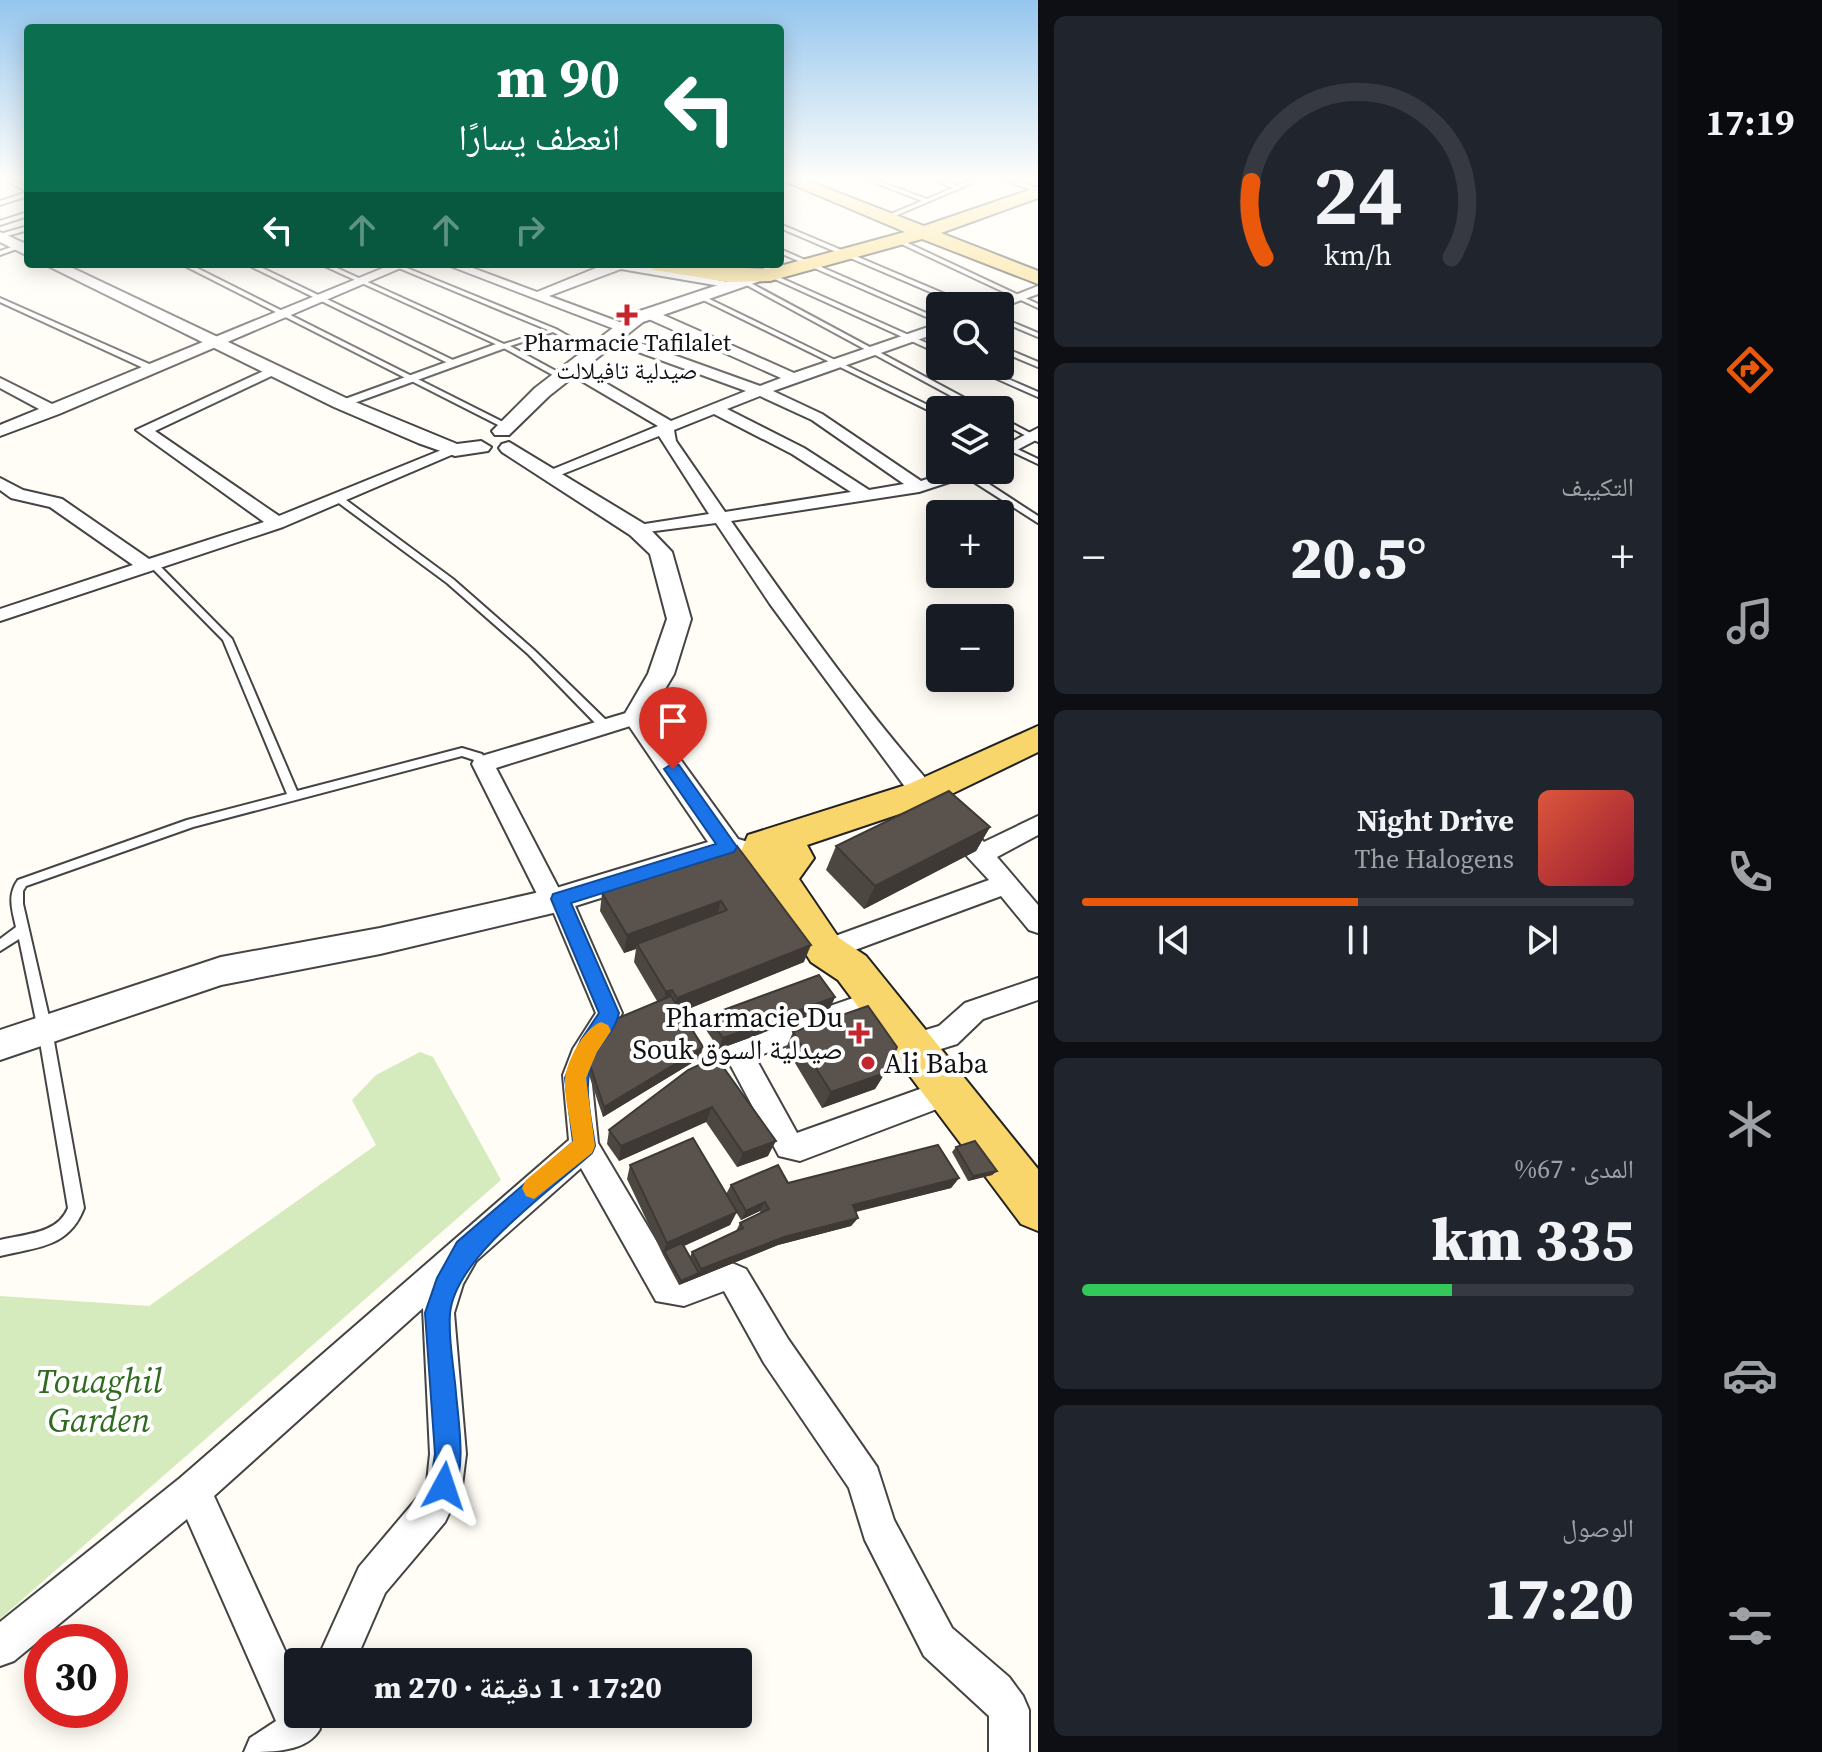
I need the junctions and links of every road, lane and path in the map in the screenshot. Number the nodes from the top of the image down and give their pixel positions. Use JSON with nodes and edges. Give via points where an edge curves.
{"nodes":[{"id":1,"x":806,"y":262,"type":"edge"},
{"id":2,"x":819,"y":262,"type":"edge"},
{"id":3,"x":865,"y":262,"type":"edge"},
{"id":4,"x":943,"y":262,"type":"edge"},
{"id":5,"x":1002,"y":262,"type":"edge"},
{"id":6,"x":1014,"y":262,"type":"edge"},
{"id":7,"x":811,"y":264,"type":"junction"},
{"id":8,"x":1038,"y":267,"type":"edge"},
{"id":9,"x":65,"y":268,"type":"edge"},
{"id":10,"x":192,"y":268,"type":"edge"},
{"id":11,"x":258,"y":268,"type":"edge"},
{"id":12,"x":332,"y":268,"type":"edge"},
{"id":13,"x":392,"y":268,"type":"edge"},
{"id":14,"x":405,"y":268,"type":"edge"},
{"id":15,"x":463,"y":268,"type":"edge"},
{"id":16,"x":609,"y":268,"type":"edge"},
{"id":17,"x":665,"y":268,"type":"edge"},
{"id":18,"x":698,"y":268,"type":"edge"},
{"id":19,"x":756,"y":276,"type":"edge"},
{"id":20,"x":1038,"y":278,"type":"edge"},
{"id":21,"x":364,"y":282,"type":"junction"},
{"id":22,"x":1038,"y":290,"type":"edge"},
{"id":23,"x":936,"y":292,"type":"edge"},
{"id":24,"x":541,"y":295,"type":"junction"},
{"id":25,"x":699,"y":296,"type":"junction"},
{"id":26,"x":1018,"y":297,"type":"junction"},
{"id":27,"x":322,"y":298,"type":"junction"},
{"id":28,"x":1014,"y":298,"type":"edge"},
{"id":29,"x":0,"y":300,"type":"edge"},
{"id":30,"x":1038,"y":306,"type":"edge"},
{"id":31,"x":647,"y":313,"type":"junction"},
{"id":32,"x":284,"y":315,"type":"junction"},
{"id":33,"x":926,"y":317,"type":"edge"},
{"id":34,"x":1014,"y":325,"type":"edge"},
{"id":35,"x":554,"y":330,"type":"junction"},
{"id":36,"x":926,"y":330,"type":"edge"},
{"id":37,"x":619,"y":333,"type":"junction"},
{"id":38,"x":1038,"y":335,"type":"edge"},
{"id":39,"x":908,"y":338,"type":"junction"},
{"id":40,"x":215,"y":343,"type":"junction"},
{"id":41,"x":504,"y":346,"type":"junction"},
{"id":42,"x":926,"y":346,"type":"edge"},
{"id":43,"x":872,"y":351,"type":"junction"},
{"id":44,"x":594,"y":353,"type":"junction"},
{"id":45,"x":1014,"y":354,"type":"edge"},
{"id":46,"x":453,"y":362,"type":"junction"},
{"id":47,"x":836,"y":364,"type":"junction"},
{"id":48,"x":1038,"y":365,"type":"edge"},
{"id":49,"x":153,"y":369,"type":"junction"},
{"id":50,"x":275,"y":371,"type":"junction"},
{"id":51,"x":568,"y":374,"type":"junction"},
{"id":52,"x":409,"y":378,"type":"junction"},
{"id":53,"x":793,"y":378,"type":"junction"},
{"id":54,"x":1004,"y":380,"type":"edge"},
{"id":55,"x":0,"y":382,"type":"edge"},
{"id":56,"x":760,"y":391,"type":"junction"},
{"id":57,"x":1038,"y":395,"type":"edge"},
{"id":58,"x":957,"y":396,"type":"edge"},
{"id":59,"x":341,"y":403,"type":"junction"},
{"id":60,"x":926,"y":407,"type":"edge"},
{"id":61,"x":715,"y":409,"type":"junction"},
{"id":62,"x":54,"y":411,"type":"junction"},
{"id":63,"x":1014,"y":426,"type":"edge"},
{"id":64,"x":668,"y":428,"type":"junction"},
{"id":65,"x":0,"y":431,"type":"edge"},
{"id":66,"x":506,"y":435,"type":"junction"},
{"id":67,"x":1036,"y":436,"type":"edge"},
{"id":68,"x":1014,"y":444,"type":"edge"},
{"id":69,"x":455,"y":450,"type":"junction"},
{"id":70,"x":1014,"y":452,"type":"edge"},
{"id":71,"x":1038,"y":462,"type":"edge"},
{"id":72,"x":549,"y":474,"type":"junction"},
{"id":73,"x":0,"y":483,"type":"edge"},
{"id":74,"x":929,"y":484,"type":"edge"},
{"id":75,"x":986,"y":484,"type":"edge"},
{"id":76,"x":919,"y":487,"type":"junction"},
{"id":77,"x":863,"y":493,"type":"junction"},
{"id":78,"x":339,"y":499,"type":"junction"},
{"id":79,"x":720,"y":517,"type":"junction"},
{"id":80,"x":1038,"y":520,"type":"edge"},
{"id":81,"x":277,"y":523,"type":"junction"},
{"id":82,"x":638,"y":530,"type":"junction"},
{"id":83,"x":150,"y":565,"type":"junction"},
{"id":84,"x":0,"y":615,"type":"edge"},
{"id":85,"x":636,"y":717,"type":"junction"},
{"id":86,"x":605,"y":726,"type":"junction"},
{"id":87,"x":1038,"y":738,"type":"edge"},
{"id":88,"x":483,"y":764,"type":"junction"},
{"id":89,"x":922,"y":793,"type":"junction"},
{"id":90,"x":294,"y":796,"type":"junction"},
{"id":91,"x":1038,"y":825,"type":"edge"},
{"id":92,"x":981,"y":854,"type":"junction"},
{"id":93,"x":769,"y":857,"type":"junction"},
{"id":94,"x":1006,"y":884,"type":"junction"},
{"id":95,"x":556,"y":900,"type":"junction"},
{"id":96,"x":1038,"y":923,"type":"edge"},
{"id":97,"x":23,"y":929,"type":"junction"},
{"id":98,"x":0,"y":946,"type":"edge"},
{"id":99,"x":850,"y":965,"type":"junction"},
{"id":100,"x":1038,"y":989,"type":"edge"},
{"id":101,"x":45,"y":1030,"type":"junction"},
{"id":102,"x":0,"y":1045,"type":"edge"},
{"id":103,"x":912,"y":1046,"type":"junction"},
{"id":104,"x":948,"y":1092,"type":"junction"},
{"id":105,"x":584,"y":1146,"type":"junction"},
{"id":106,"x":1038,"y":1207,"type":"edge"},
{"id":107,"x":0,"y":1248,"type":"edge"},
{"id":108,"x":465,"y":1250,"type":"junction"},
{"id":109,"x":193,"y":1491,"type":"junction"},
{"id":110,"x":0,"y":1647,"type":"edge"},
{"id":111,"x":341,"y":1648,"type":"edge"},
{"id":112,"x":303,"y":1732,"type":"edge"},
{"id":113,"x":264,"y":1752,"type":"edge"},
{"id":114,"x":1009,"y":1752,"type":"edge"}],
"edges":[{"from":1,"to":7,"type":"lane"},
{"from":2,"to":7,"type":"main road"},
{"from":3,"to":23,"type":"lane"},
{"from":4,"to":26,"type":"lane"},
{"from":5,"to":20,"type":"main road"},
{"from":6,"to":8,"type":"main road"},
{"from":7,"to":19,"type":"main road"},
{"from":7,"to":33,"type":"lane"},
{"from":9,"to":40,"type":"street"},
{"from":10,"to":32,"type":"lane"},
{"from":11,"to":27,"type":"lane"},
{"from":12,"to":21,"type":"lane"},
{"from":13,"to":21,"type":"street"},
{"from":14,"to":35,"type":"lane"},
{"from":15,"to":24,"type":"street"},
{"from":16,"to":24,"type":"street"},
{"from":17,"to":19,"type":"street"},
{"from":18,"to":19,"type":"main road"},
{"from":19,"to":25,"type":"street"},
{"from":19,"to":39,"type":"lane"},
{"from":19,"to":43,"type":"lane"},
{"from":21,"to":27,"type":"street"},
{"from":21,"to":41,"type":"lane"},
{"from":22,"to":26,"type":"street"},
{"from":24,"to":37,"type":"street"},
{"from":25,"to":31,"type":"street"},
{"from":25,"to":47,"type":"lane"},
{"from":26,"to":28,"type":"street"},
{"from":26,"to":30,"type":"lane"},
{"from":27,"to":32,"type":"street"},
{"from":27,"to":46,"type":"lane"},
{"from":29,"to":49,"type":"lane"},
{"from":31,"to":37,"type":"street"},
{"from":31,"to":53,"type":"street"},
{"from":32,"to":40,"type":"street"},
{"from":32,"to":52,"type":"lane"},
{"from":34,"to":38,"type":"lane"},
{"from":35,"to":41,"type":"lane"},
{"from":35,"to":44,"type":"lane"},
{"from":36,"to":39,"type":"street"},
{"from":37,"to":44,"type":"street"},
{"from":37,"to":56,"type":"street"},
{"from":39,"to":42,"type":"lane"},
{"from":39,"to":43,"type":"street"},
{"from":40,"to":49,"type":"street"},
{"from":40,"to":50,"type":"street"},
{"from":41,"to":46,"type":"street"},
{"from":41,"to":51,"type":"lane"},
{"from":43,"to":47,"type":"street"},
{"from":43,"to":58,"type":"lane"},
{"from":44,"to":51,"type":"street"},
{"from":45,"to":48,"type":"lane"},
{"from":46,"to":52,"type":"street"},
{"from":47,"to":53,"type":"street"},
{"from":47,"to":60,"type":"lane"},
{"from":49,"to":62,"type":"street"},
{"from":50,"to":59,"type":"street"},
{"from":50,"to":81,"type":"street","via":[[144,430]]},
{"from":51,"to":64,"type":"street"},
{"from":51,"to":66,"type":"street"},
{"from":52,"to":59,"type":"street"},
{"from":52,"to":66,"type":"lane"},
{"from":53,"to":56,"type":"street"},
{"from":54,"to":57,"type":"lane"},
{"from":55,"to":62,"type":"street"},
{"from":56,"to":61,"type":"street"},
{"from":56,"to":76,"type":"street","via":[[835,426]]},
{"from":59,"to":69,"type":"street"},
{"from":61,"to":64,"type":"street"},
{"from":61,"to":77,"type":"street","via":[[798,451]]},
{"from":62,"to":65,"type":"street"},
{"from":63,"to":67,"type":"lane"},
{"from":64,"to":72,"type":"street"},
{"from":64,"to":79,"type":"street","via":[[668,441]]},
{"from":66,"to":69,"type":"street","via":[[498,451]]},
{"from":66,"to":72,"type":"street"},
{"from":67,"to":68,"type":"street"},
{"from":69,"to":78,"type":"street"},
{"from":70,"to":71,"type":"lane"},
{"from":72,"to":82,"type":"street"},
{"from":73,"to":83,"type":"street","via":[[17,494],[56,503]]},
{"from":74,"to":76,"type":"street"},
{"from":75,"to":80,"type":"lane"},
{"from":76,"to":77,"type":"street"},
{"from":77,"to":79,"type":"street"},
{"from":78,"to":81,"type":"street"},
{"from":78,"to":86,"type":"lane","via":[[450,581]]},
{"from":79,"to":82,"type":"street"},
{"from":79,"to":89,"type":"street"},
{"from":81,"to":83,"type":"street"},
{"from":82,"to":85,"type":"street","via":[[661,552],[679,619],[661,674]]},
{"from":83,"to":84,"type":"street"},
{"from":83,"to":90,"type":"lane","via":[[227,639]]},
{"from":85,"to":86,"type":"street"},
{"from":85,"to":93,"type":"street"},
{"from":86,"to":88,"type":"street"},
{"from":87,"to":89,"type":"main road"},
{"from":88,"to":90,"type":"lane","via":[[462,752]]},
{"from":88,"to":95,"type":"street"},
{"from":89,"to":92,"type":"street"},
{"from":89,"to":93,"type":"main road","via":[[873,812],[850,831]]},
{"from":90,"to":97,"type":"lane","via":[[191,823],[31,878],[17,890]]},
{"from":91,"to":92,"type":"street"},
{"from":92,"to":94,"type":"street"},
{"from":93,"to":95,"type":"street"},
{"from":93,"to":99,"type":"main road"},
{"from":94,"to":96,"type":"street"},
{"from":94,"to":99,"type":"street"},
{"from":95,"to":101,"type":"street","via":[[221,971]]},
{"from":95,"to":105,"type":"street","via":[[609,1013],[576,1078]]},
{"from":97,"to":98,"type":"lane"},
{"from":97,"to":101,"type":"lane"},
{"from":99,"to":103,"type":"main road"},
{"from":99,"to":104,"type":"street","via":[[737,1051],[789,1146],[800,1147]]},
{"from":100,"to":103,"type":"street","via":[[974,1011],[947,1036]]},
{"from":101,"to":102,"type":"street"},
{"from":101,"to":107,"type":"lane","via":[[76,1208],[73,1223],[63,1232]]},
{"from":103,"to":104,"type":"main road"},
{"from":104,"to":106,"type":"main road"},
{"from":105,"to":108,"type":"street"},
{"from":105,"to":114,"type":"street","via":[[667,1290],[684,1290],[720,1274],[735,1280],[776,1351],[864,1480],[878,1527],[938,1642],[995,1691],[1009,1710]]},
{"from":108,"to":109,"type":"street"},
{"from":108,"to":111,"type":"street","via":[[438,1313],[448,1454],[444,1486],[432,1509],[372,1580]]},
{"from":109,"to":110,"type":"street"},
{"from":109,"to":112,"type":"street"},
{"from":112,"to":113,"type":"street"}]}
